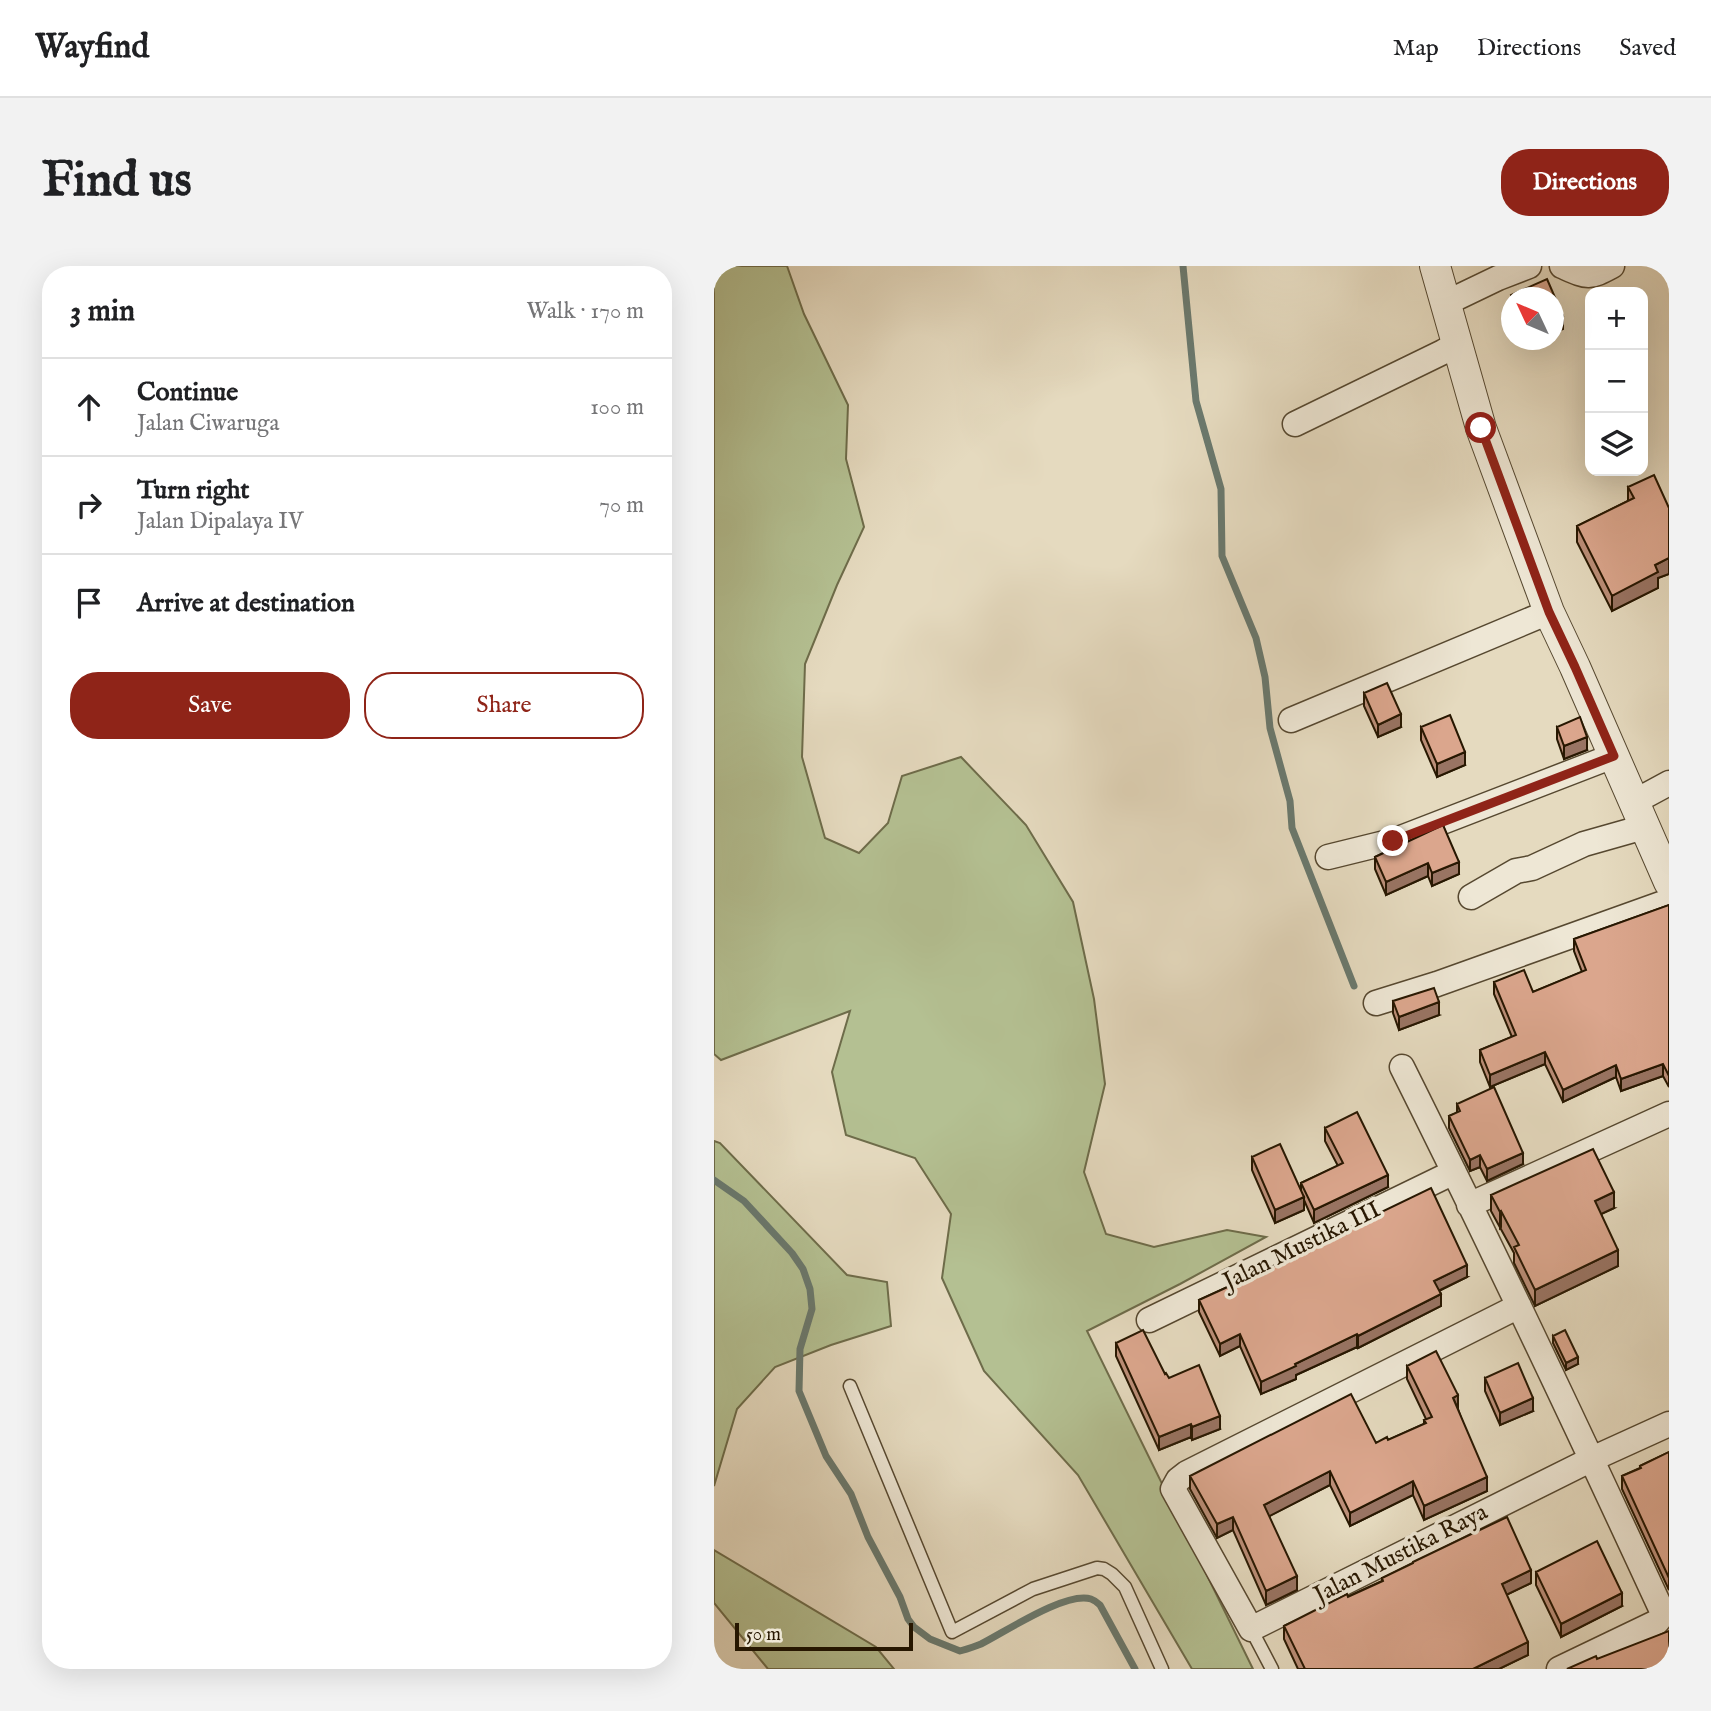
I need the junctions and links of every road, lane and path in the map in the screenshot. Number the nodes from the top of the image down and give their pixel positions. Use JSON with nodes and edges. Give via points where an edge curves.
{"nodes":[{"id":1,"x":1435,"y":266,"type":"edge"},
{"id":2,"x":1529,"y":266,"type":"edge"},
{"id":3,"x":1562,"y":266,"type":"edge"},
{"id":4,"x":1612,"y":266,"type":"edge"},
{"id":5,"x":1446,"y":303,"type":"junction"},
{"id":6,"x":1457,"y":344,"type":"junction"},
{"id":7,"x":1295,"y":424,"type":"dead end"},
{"id":8,"x":1549,"y":612,"type":"junction"},
{"id":9,"x":1291,"y":720,"type":"dead end"},
{"id":10,"x":1614,"y":756,"type":"junction"},
{"id":11,"x":1669,"y":783,"type":"edge"},
{"id":12,"x":1639,"y":814,"type":"junction"},
{"id":13,"x":1328,"y":857,"type":"dead end"},
{"id":14,"x":1669,"y":881,"type":"edge"},
{"id":15,"x":1471,"y":897,"type":"dead end"},
{"id":16,"x":1669,"y":901,"type":"edge"},
{"id":17,"x":1376,"y":1003,"type":"dead end"},
{"id":18,"x":1402,"y":1067,"type":"dead end"},
{"id":19,"x":1669,"y":1114,"type":"edge"},
{"id":20,"x":1454,"y":1172,"type":"junction"},
{"id":21,"x":1469,"y":1205,"type":"junction"},
{"id":22,"x":1519,"y":1307,"type":"junction"},
{"id":23,"x":1149,"y":1320,"type":"dead end"},
{"id":24,"x":850,"y":1387,"type":"dead end"},
{"id":25,"x":1669,"y":1424,"type":"edge"},
{"id":26,"x":1592,"y":1459,"type":"junction"},
{"id":27,"x":1251,"y":1629,"type":"junction"},
{"id":28,"x":1162,"y":1669,"type":"edge"},
{"id":29,"x":1272,"y":1669,"type":"edge"},
{"id":30,"x":1559,"y":1669,"type":"edge"}],
"edges":[{"from":1,"to":5,"type":"street"},
{"from":2,"to":5,"type":"street"},
{"from":3,"to":4,"type":"street","via":[[1594,276]]},
{"from":5,"to":6,"type":"street"},
{"from":6,"to":7,"type":"street"},
{"from":6,"to":8,"type":"street","via":[[1481,428]]},
{"from":8,"to":9,"type":"street"},
{"from":8,"to":10,"type":"street"},
{"from":10,"to":12,"type":"street"},
{"from":10,"to":13,"type":"street","via":[[1393,841]]},
{"from":11,"to":12,"type":"street"},
{"from":12,"to":14,"type":"street"},
{"from":12,"to":15,"type":"street"},
{"from":16,"to":17,"type":"street"},
{"from":18,"to":20,"type":"street"},
{"from":19,"to":21,"type":"street"},
{"from":20,"to":21,"type":"street"},
{"from":20,"to":23,"type":"street","name":"Jalan Mustika III"},
{"from":21,"to":22,"type":"street"},
{"from":22,"to":26,"type":"street"},
{"from":22,"to":27,"type":"street","via":[[1178,1480],[1173,1489]]},
{"from":24,"to":28,"type":"lane","via":[[952,1632],[1032,1589],[1104,1569],[1125,1587]]},
{"from":25,"to":26,"type":"street","name":"Jalan Mustika Raya"},
{"from":26,"to":27,"type":"street","name":"Jalan Mustika Raya"},
{"from":26,"to":30,"type":"street","via":[[1662,1611],[1661,1618]]},
{"from":27,"to":29,"type":"lane"}]}
